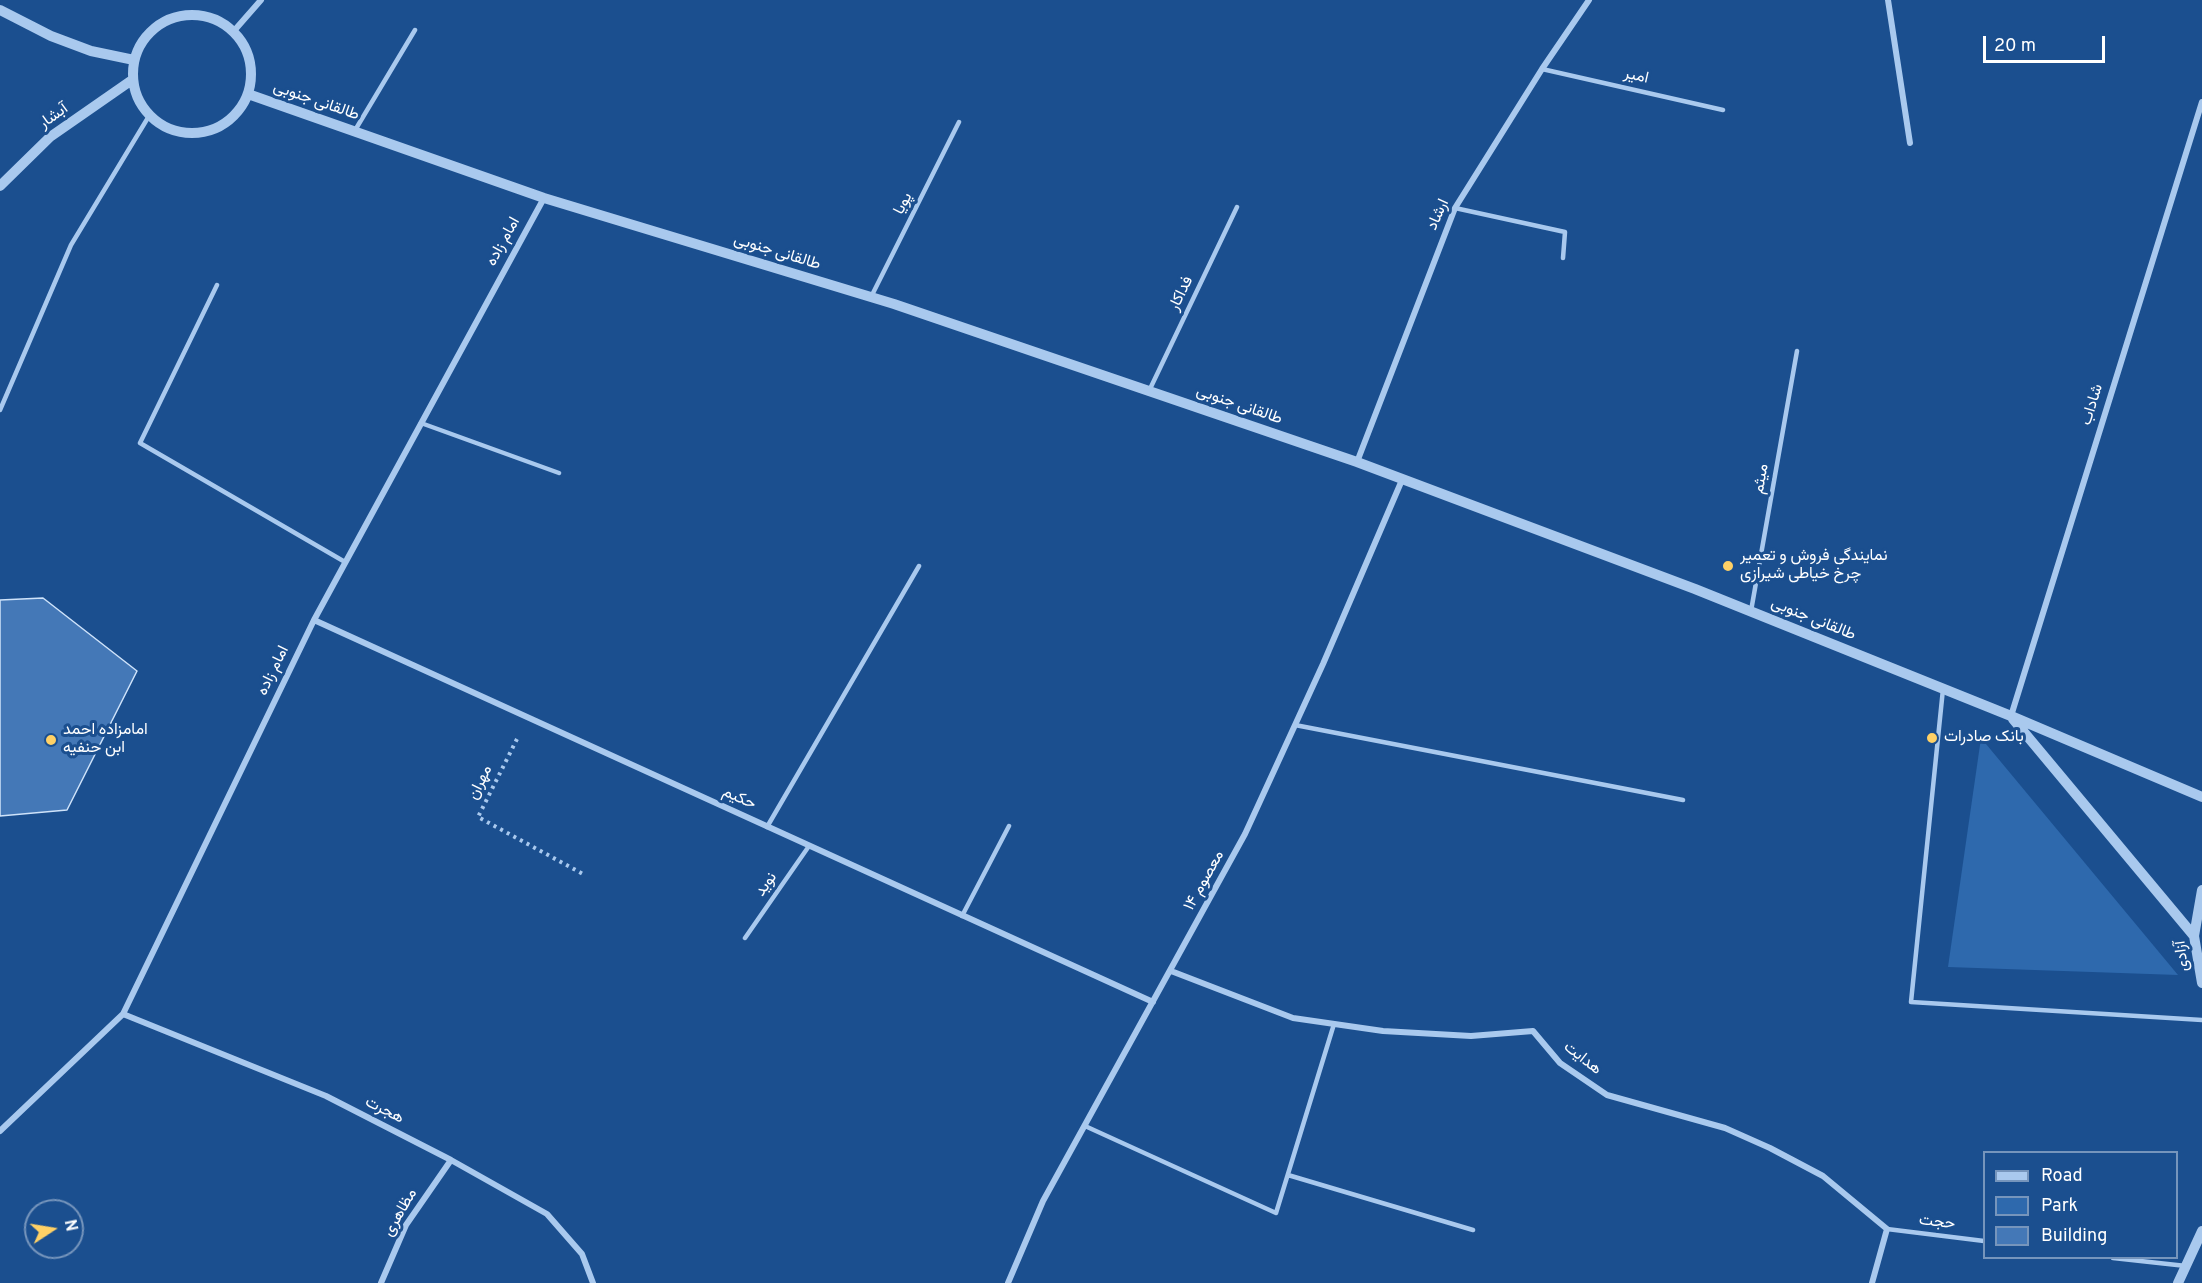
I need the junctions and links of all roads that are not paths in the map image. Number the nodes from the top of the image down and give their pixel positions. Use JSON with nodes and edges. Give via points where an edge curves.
{"nodes":[{"id":1,"x":261,"y":0,"type":"edge"},
{"id":2,"x":1589,"y":0,"type":"edge"},
{"id":3,"x":1888,"y":0,"type":"edge"},
{"id":4,"x":0,"y":10,"type":"edge"},
{"id":5,"x":416,"y":30,"type":"dead end"},
{"id":6,"x":233,"y":32,"type":"junction"},
{"id":7,"x":134,"y":60,"type":"junction"},
{"id":8,"x":1542,"y":69,"type":"junction"},
{"id":9,"x":132,"y":80,"type":"junction"},
{"id":10,"x":248,"y":94,"type":"junction"},
{"id":11,"x":2202,"y":102,"type":"edge"},
{"id":12,"x":1723,"y":110,"type":"dead end"},
{"id":13,"x":149,"y":116,"type":"junction"},
{"id":14,"x":959,"y":122,"type":"dead end"},
{"id":15,"x":354,"y":132,"type":"junction"},
{"id":16,"x":1910,"y":143,"type":"dead end"},
{"id":17,"x":0,"y":186,"type":"edge"},
{"id":18,"x":544,"y":198,"type":"junction"},
{"id":19,"x":1237,"y":207,"type":"dead end"},
{"id":20,"x":1455,"y":208,"type":"junction"},
{"id":21,"x":1563,"y":258,"type":"dead end"},
{"id":22,"x":217,"y":285,"type":"dead end"},
{"id":23,"x":871,"y":297,"type":"junction"},
{"id":24,"x":1797,"y":351,"type":"dead end"},
{"id":25,"x":1149,"y":391,"type":"junction"},
{"id":26,"x":0,"y":410,"type":"edge"},
{"id":27,"x":421,"y":423,"type":"junction"},
{"id":28,"x":1357,"y":462,"type":"junction"},
{"id":29,"x":559,"y":473,"type":"dead end"},
{"id":30,"x":1402,"y":480,"type":"junction"},
{"id":31,"x":345,"y":562,"type":"junction"},
{"id":32,"x":920,"y":566,"type":"dead end"},
{"id":33,"x":1751,"y":611,"type":"junction"},
{"id":34,"x":314,"y":620,"type":"junction"},
{"id":35,"x":1943,"y":689,"type":"junction"},
{"id":36,"x":2011,"y":716,"type":"junction"},
{"id":37,"x":1295,"y":725,"type":"junction"},
{"id":38,"x":2202,"y":797,"type":"edge"},
{"id":39,"x":1683,"y":800,"type":"dead end"},
{"id":40,"x":1009,"y":826,"type":"dead end"},
{"id":41,"x":767,"y":827,"type":"junction"},
{"id":42,"x":809,"y":846,"type":"junction"},
{"id":43,"x":2202,"y":890,"type":"edge"},
{"id":44,"x":962,"y":916,"type":"junction"},
{"id":45,"x":2194,"y":936,"type":"junction"},
{"id":46,"x":745,"y":938,"type":"dead end"},
{"id":47,"x":1171,"y":971,"type":"junction"},
{"id":48,"x":2202,"y":983,"type":"edge"},
{"id":49,"x":1153,"y":1002,"type":"junction"},
{"id":50,"x":123,"y":1014,"type":"junction"},
{"id":51,"x":2202,"y":1020,"type":"edge"},
{"id":52,"x":1334,"y":1024,"type":"junction"},
{"id":53,"x":1085,"y":1126,"type":"junction"},
{"id":54,"x":0,"y":1131,"type":"edge"},
{"id":55,"x":451,"y":1160,"type":"junction"},
{"id":56,"x":1288,"y":1175,"type":"junction"},
{"id":57,"x":1887,"y":1229,"type":"junction"},
{"id":58,"x":1473,"y":1230,"type":"dead end"},
{"id":59,"x":2202,"y":1231,"type":"edge"},
{"id":60,"x":1983,"y":1241,"type":"edge"},
{"id":61,"x":2130,"y":1259,"type":"edge"},
{"id":62,"x":2186,"y":1266,"type":"junction"},
{"id":63,"x":381,"y":1283,"type":"edge"},
{"id":64,"x":593,"y":1283,"type":"edge"},
{"id":65,"x":1008,"y":1283,"type":"edge"},
{"id":66,"x":1872,"y":1283,"type":"edge"},
{"id":67,"x":2178,"y":1283,"type":"edge"}],
"edges":[{"from":1,"to":6,"type":"street"},
{"from":2,"to":8,"type":"street","name":"ارشاد"},
{"from":3,"to":16,"type":"street"},
{"from":4,"to":7,"type":"street","via":[[51,36],[92,51]]},
{"from":5,"to":15,"type":"lane"},
{"from":6,"to":7,"type":"street","via":[[202,16],[184,15],[153,30],[141,43]]},
{"from":6,"to":10,"type":"street","via":[[249,61]]},
{"from":7,"to":9,"type":"street"},
{"from":8,"to":12,"type":"lane","name":"امیر"},
{"from":8,"to":20,"type":"street","name":"ارشاد"},
{"from":9,"to":13,"type":"street"},
{"from":9,"to":17,"type":"street","name":"آبشار","via":[[50,137]]},
{"from":10,"to":13,"type":"street","via":[[238,112],[223,125],[204,133],[184,134],[165,128]]},
{"from":10,"to":15,"type":"street","name":"طالقانی جنوبی"},
{"from":11,"to":36,"type":"street","name":"شاداب"},
{"from":13,"to":26,"type":"lane","via":[[71,245]]},
{"from":14,"to":23,"type":"lane","name":"پویا"},
{"from":15,"to":18,"type":"street","name":"طالقانی جنوبی"},
{"from":18,"to":23,"type":"street","name":"طالقانی جنوبی"},
{"from":18,"to":27,"type":"street","name":"امام زاده"},
{"from":19,"to":25,"type":"lane","name":"فداکار"},
{"from":20,"to":21,"type":"lane","via":[[1565,232]]},
{"from":20,"to":28,"type":"street","name":"ارشاد"},
{"from":22,"to":31,"type":"lane","via":[[140,443]]},
{"from":23,"to":25,"type":"street","name":"طالقانی جنوبی"},
{"from":24,"to":33,"type":"lane","name":"میثم"},
{"from":25,"to":28,"type":"street","name":"طالقانی جنوبی"},
{"from":27,"to":29,"type":"lane"},
{"from":27,"to":31,"type":"street","name":"امام زاده"},
{"from":28,"to":30,"type":"street","name":"طالقانی جنوبی"},
{"from":30,"to":33,"type":"street","name":"طالقانی جنوبی"},
{"from":30,"to":37,"type":"street","name":"۱۴ معصوم"},
{"from":31,"to":34,"type":"street","name":"امام زاده"},
{"from":32,"to":41,"type":"lane"},
{"from":33,"to":35,"type":"street","name":"طالقانی جنوبی"},
{"from":34,"to":41,"type":"street","name":"حکیم"},
{"from":34,"to":50,"type":"street","name":"امام زاده"},
{"from":35,"to":36,"type":"street","name":"طالقانی جنوبی"},
{"from":35,"to":51,"type":"lane","via":[[1911,1002]]},
{"from":36,"to":38,"type":"street","name":"طالقانی جنوبی"},
{"from":36,"to":45,"type":"street"},
{"from":37,"to":39,"type":"lane"},
{"from":37,"to":47,"type":"street","name":"۱۴ معصوم","via":[[1245,834]]},
{"from":40,"to":44,"type":"lane"},
{"from":41,"to":42,"type":"street","name":"حکیم"},
{"from":42,"to":44,"type":"street","name":"حکیم"},
{"from":42,"to":46,"type":"lane","name":"نوید"},
{"from":43,"to":45,"type":"street","name":"آزادی"},
{"from":44,"to":49,"type":"street","name":"حکیم"},
{"from":45,"to":48,"type":"street","name":"آزادی"},
{"from":47,"to":49,"type":"street","name":"۱۴ معصوم"},
{"from":47,"to":52,"type":"street","name":"هدایت","via":[[1293,1018]]},
{"from":49,"to":53,"type":"street","name":"۱۴ معصوم"},
{"from":50,"to":54,"type":"street","name":"امام زاده"},
{"from":50,"to":55,"type":"street","name":"هجرت","via":[[326,1096]]},
{"from":52,"to":56,"type":"lane"},
{"from":52,"to":57,"type":"street","name":"هدایت","via":[[1471,1036],[1533,1031],[1560,1063],[1607,1095],[1725,1128],[1770,1148],[1823,1176]]},
{"from":53,"to":56,"type":"lane","via":[[1276,1213]]},
{"from":53,"to":65,"type":"street","name":"۱۴ معصوم","via":[[1043,1201]]},
{"from":55,"to":63,"type":"street","name":"مظاهری","via":[[406,1225]]},
{"from":55,"to":64,"type":"street","name":"هجرت","via":[[547,1214],[582,1254]]},
{"from":56,"to":58,"type":"lane"},
{"from":57,"to":60,"type":"lane","name":"حجت"},
{"from":57,"to":66,"type":"street"},
{"from":59,"to":62,"type":"street"},
{"from":61,"to":62,"type":"lane"},
{"from":62,"to":67,"type":"street"}]}
